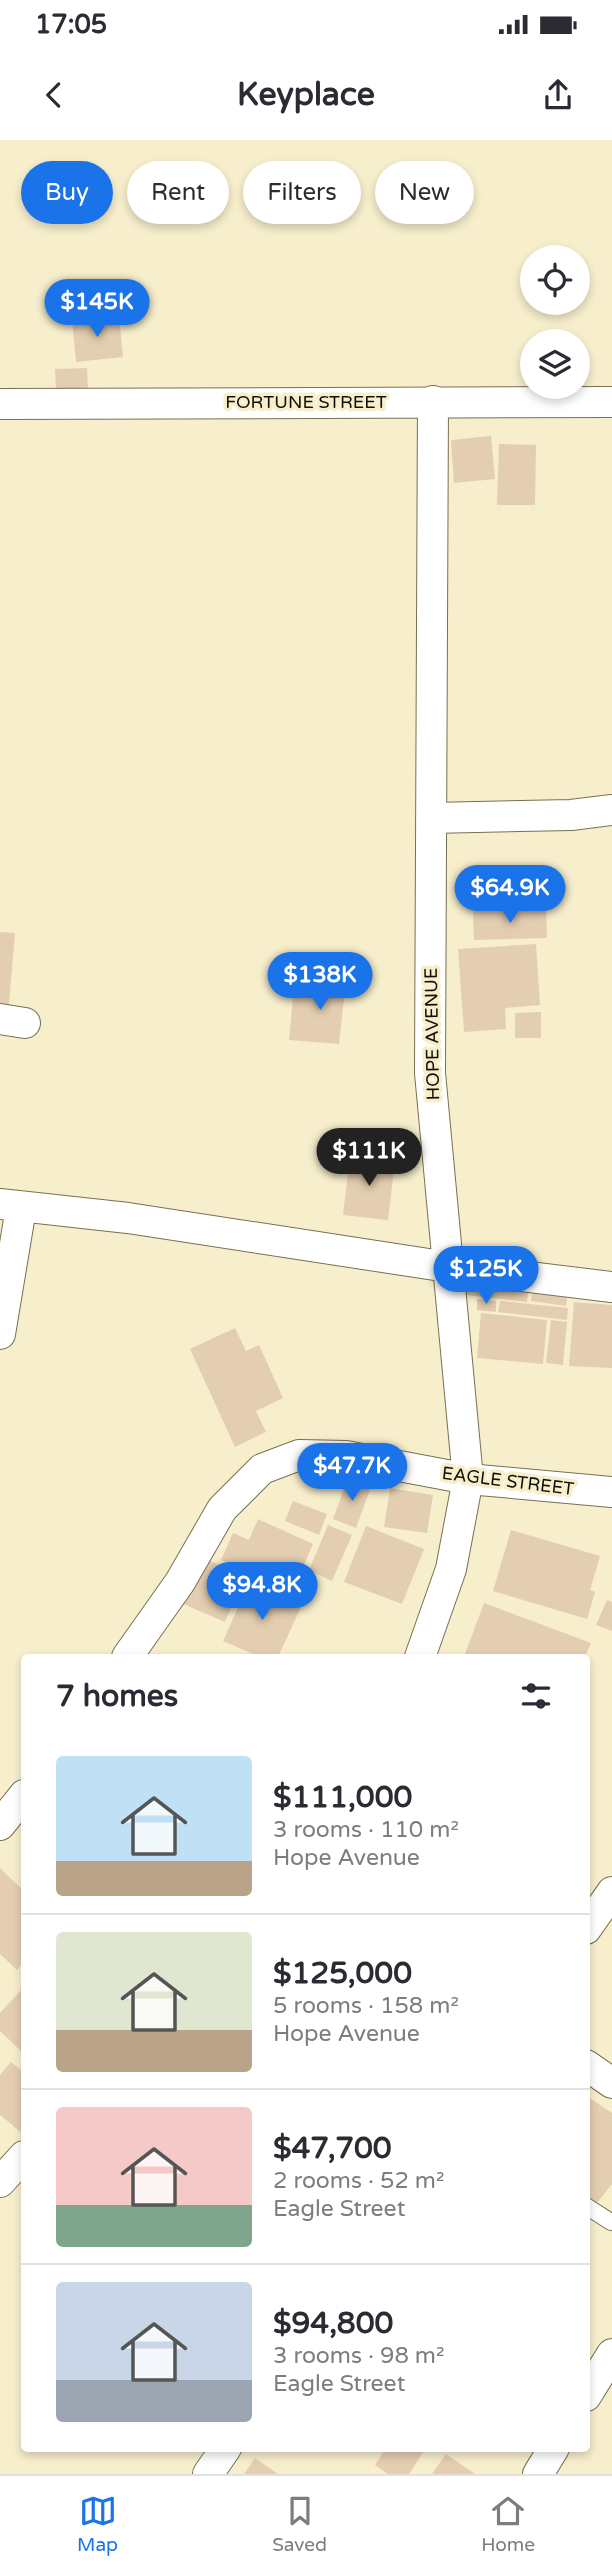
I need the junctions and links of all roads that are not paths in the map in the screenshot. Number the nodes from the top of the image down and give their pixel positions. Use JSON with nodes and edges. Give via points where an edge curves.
{"nodes":[{"id":1,"x":433,"y":401,"type":"junction"},
{"id":2,"x":612,"y":402,"type":"edge"},
{"id":3,"x":0,"y":404,"type":"edge"},
{"id":4,"x":612,"y":810,"type":"edge"},
{"id":5,"x":431,"y":818,"type":"junction"},
{"id":6,"x":11,"y":1206,"type":"edge"},
{"id":7,"x":448,"y":1267,"type":"junction"},
{"id":8,"x":612,"y":1287,"type":"edge"},
{"id":9,"x":0,"y":1334,"type":"edge"},
{"id":10,"x":468,"y":1479,"type":"junction"},
{"id":11,"x":612,"y":1492,"type":"edge"},
{"id":12,"x":129,"y":1654,"type":"edge"},
{"id":13,"x":421,"y":1654,"type":"edge"},
{"id":14,"x":21,"y":1799,"type":"edge"},
{"id":15,"x":0,"y":1825,"type":"edge"},
{"id":16,"x":612,"y":1892,"type":"edge"},
{"id":17,"x":590,"y":1923,"type":"edge"},
{"id":18,"x":590,"y":2068,"type":"edge"},
{"id":19,"x":612,"y":2083,"type":"edge"},
{"id":20,"x":21,"y":2159,"type":"edge"},
{"id":21,"x":0,"y":2182,"type":"edge"},
{"id":22,"x":590,"y":2209,"type":"edge"},
{"id":23,"x":611,"y":2222,"type":"edge"},
{"id":24,"x":612,"y":2354,"type":"edge"},
{"id":25,"x":590,"y":2390,"type":"edge"},
{"id":26,"x":223,"y":2452,"type":"edge"},
{"id":27,"x":552,"y":2452,"type":"edge"},
{"id":28,"x":208,"y":2474,"type":"edge"},
{"id":29,"x":538,"y":2474,"type":"edge"}],
"edges":[{"from":1,"to":2,"type":"street","name":"FORTUNE STREET"},
{"from":1,"to":3,"type":"street","name":"FORTUNE STREET"},
{"from":1,"to":5,"type":"street","name":"HOPE AVENUE"},
{"from":4,"to":5,"type":"street"},
{"from":5,"to":7,"type":"street","name":"HOPE AVENUE","via":[[430,1073]]},
{"from":6,"to":7,"type":"street","via":[[128,1218]]},
{"from":6,"to":9,"type":"street"},
{"from":7,"to":8,"type":"street"},
{"from":7,"to":10,"type":"street","name":"HOPE AVENUE"},
{"from":10,"to":11,"type":"street","name":"EAGLE STREET"},
{"from":10,"to":12,"type":"street","name":"EAGLE STREET","via":[[346,1455],[299,1455],[262,1469],[222,1509],[180,1582]]},
{"from":10,"to":13,"type":"street","name":"HOPE AVENUE","via":[[451,1569]]},
{"from":14,"to":15,"type":"street"},
{"from":16,"to":17,"type":"street"},
{"from":18,"to":19,"type":"street"},
{"from":20,"to":21,"type":"street"},
{"from":22,"to":23,"type":"lane"},
{"from":24,"to":25,"type":"street"},
{"from":26,"to":28,"type":"street"},
{"from":27,"to":29,"type":"street"}]}
